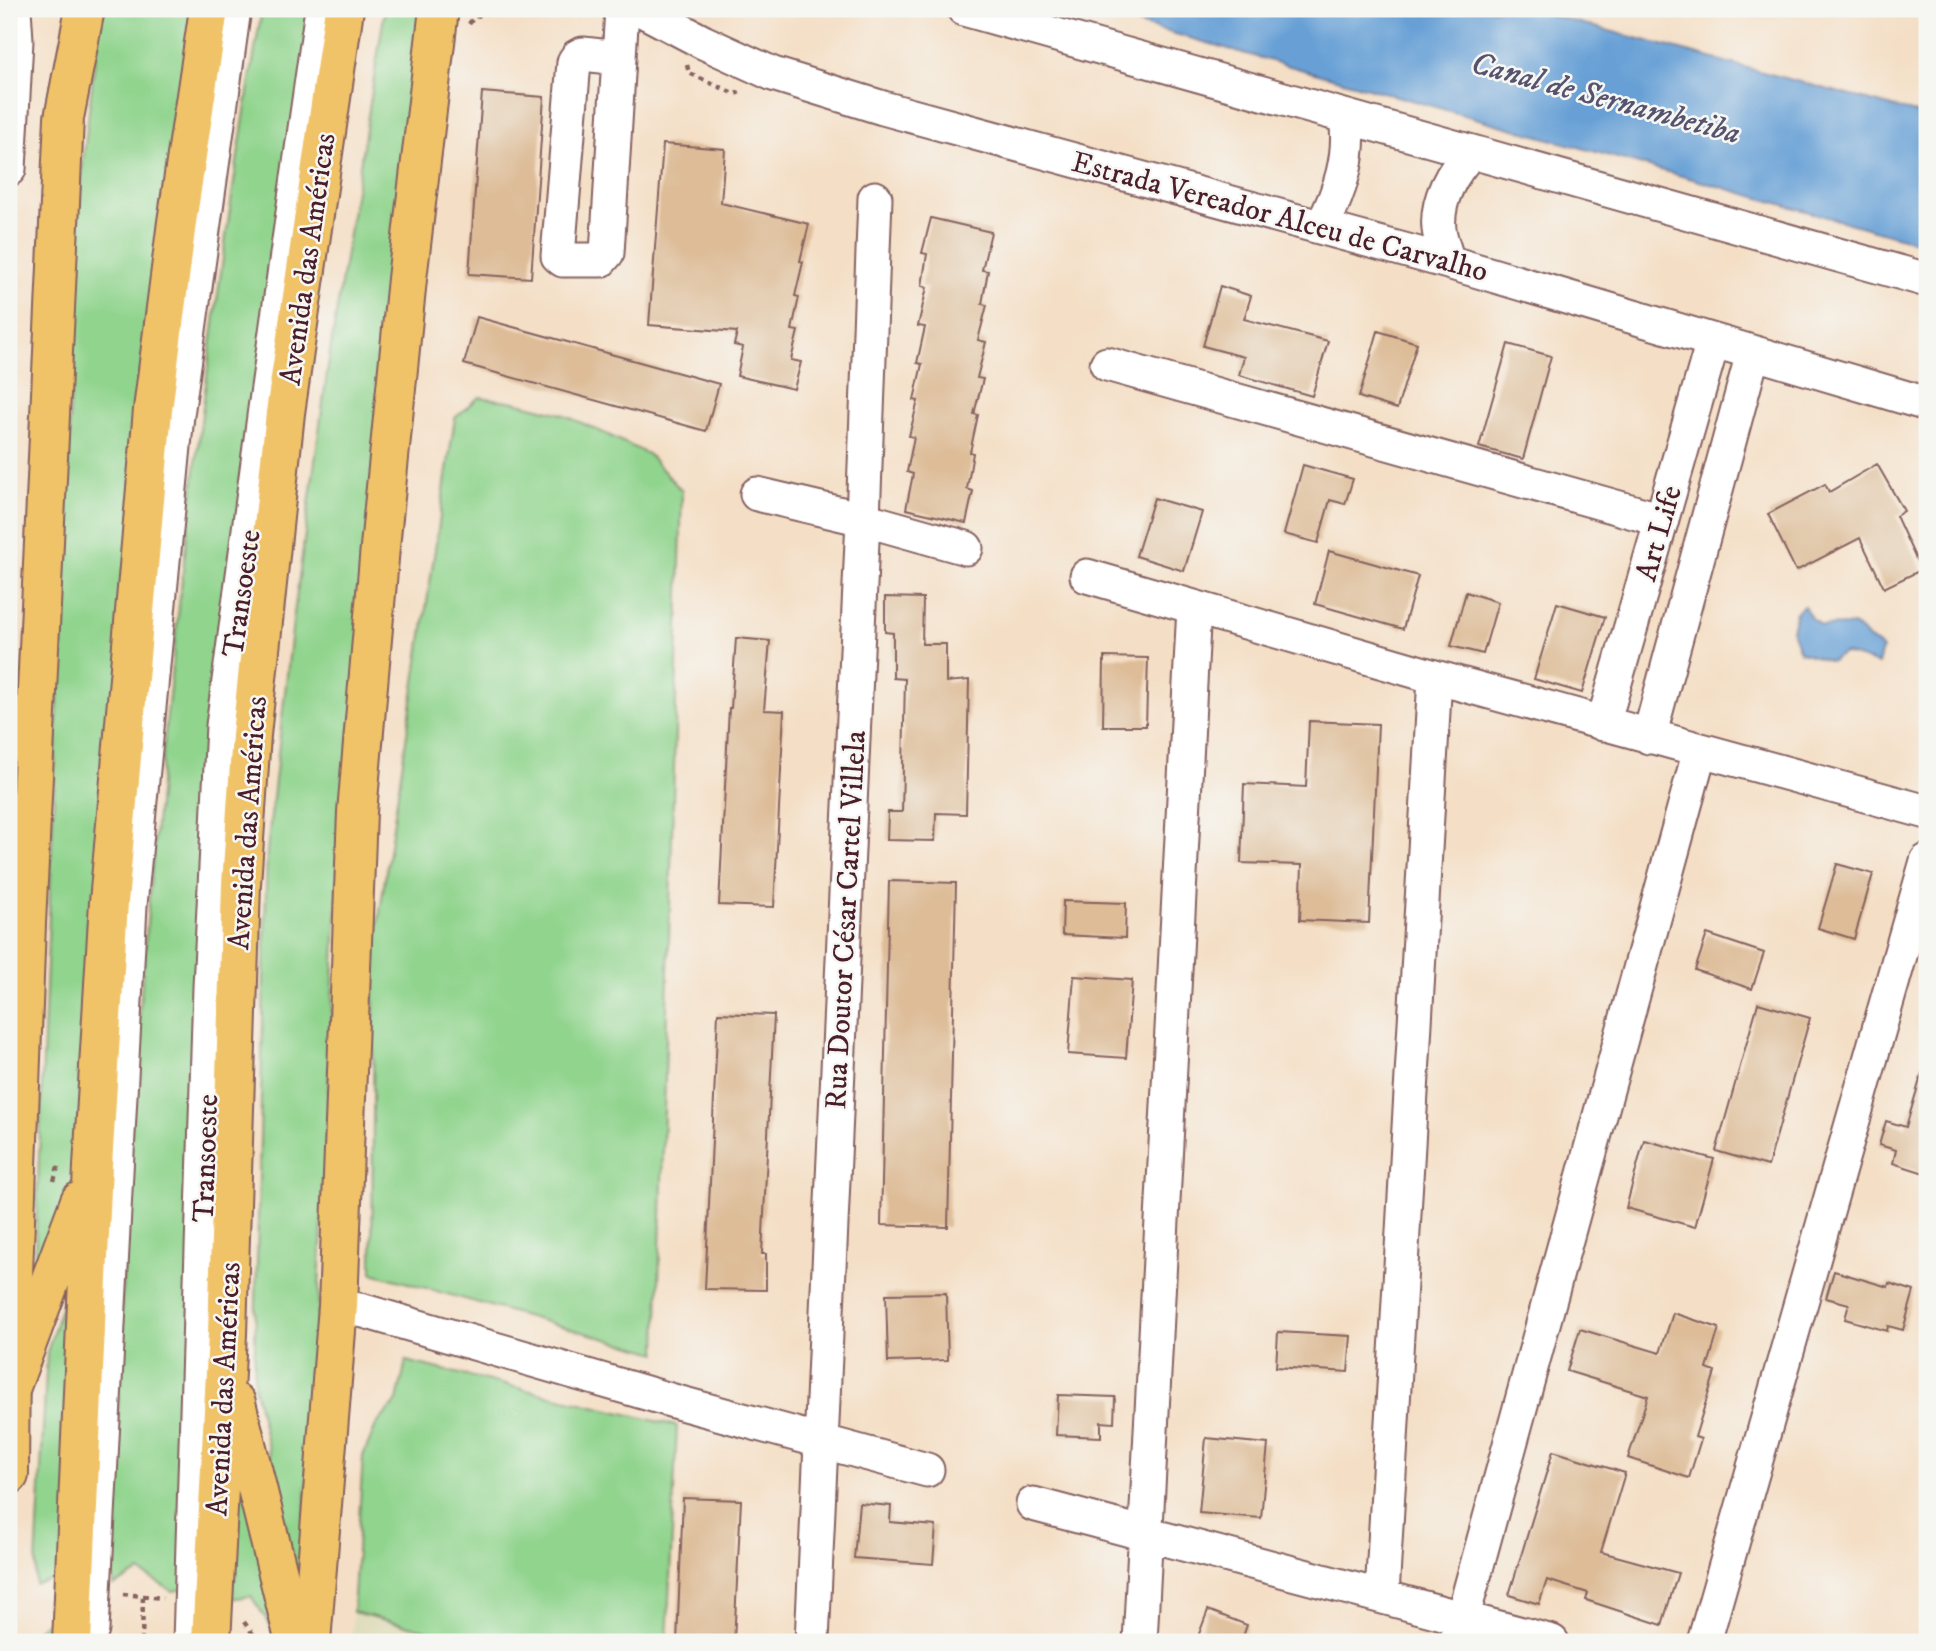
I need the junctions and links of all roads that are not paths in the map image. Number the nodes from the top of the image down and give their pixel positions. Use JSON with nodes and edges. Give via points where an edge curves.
{"nodes":[{"id":1,"x":14,"y":9,"type":"edge"},
{"id":2,"x":85,"y":9,"type":"edge"},
{"id":3,"x":209,"y":9,"type":"edge"},
{"id":4,"x":234,"y":9,"type":"edge"},
{"id":5,"x":622,"y":9,"type":"edge"},
{"id":6,"x":640,"y":9,"type":"edge"},
{"id":7,"x":964,"y":9,"type":"edge"},
{"id":8,"x":446,"y":12,"type":"edge"},
{"id":9,"x":332,"y":15,"type":"edge"},
{"id":10,"x":619,"y":58,"type":"junction"},
{"id":11,"x":1346,"y":117,"type":"junction"},
{"id":12,"x":1471,"y":153,"type":"junction"},
{"id":13,"x":9,"y":169,"type":"edge"},
{"id":14,"x":875,"y":198,"type":"dead end"},
{"id":15,"x":1322,"y":226,"type":"junction"},
{"id":16,"x":1448,"y":262,"type":"junction"},
{"id":17,"x":1927,"y":280,"type":"edge"},
{"id":18,"x":1713,"y":341,"type":"junction"},
{"id":19,"x":1753,"y":354,"type":"junction"},
{"id":20,"x":1107,"y":364,"type":"dead end"},
{"id":21,"x":1927,"y":404,"type":"edge"},
{"id":22,"x":1680,"y":458,"type":"junction"},
{"id":23,"x":1721,"y":471,"type":"junction"},
{"id":24,"x":757,"y":494,"type":"dead end"},
{"id":25,"x":863,"y":519,"type":"junction"},
{"id":26,"x":1662,"y":520,"type":"junction"},
{"id":27,"x":966,"y":548,"type":"dead end"},
{"id":28,"x":1087,"y":576,"type":"dead end"},
{"id":29,"x":1194,"y":607,"type":"junction"},
{"id":30,"x":1435,"y":677,"type":"junction"},
{"id":31,"x":1603,"y":724,"type":"junction"},
{"id":32,"x":1649,"y":737,"type":"junction"},
{"id":33,"x":1700,"y":750,"type":"junction"},
{"id":34,"x":1927,"y":812,"type":"edge"},
{"id":35,"x":1927,"y":861,"type":"edge"},
{"id":36,"x":17,"y":910,"type":"edge"},
{"id":37,"x":16,"y":998,"type":"edge"},
{"id":38,"x":15,"y":1078,"type":"edge"},
{"id":39,"x":93,"y":1166,"type":"junction"},
{"id":40,"x":11,"y":1236,"type":"edge"},
{"id":41,"x":338,"y":1306,"type":"junction"},
{"id":42,"x":227,"y":1334,"type":"junction"},
{"id":43,"x":10,"y":1389,"type":"edge"},
{"id":44,"x":820,"y":1439,"type":"junction"},
{"id":45,"x":9,"y":1459,"type":"edge"},
{"id":46,"x":927,"y":1470,"type":"dead end"},
{"id":47,"x":9,"y":1475,"type":"edge"},
{"id":48,"x":1033,"y":1504,"type":"dead end"},
{"id":49,"x":1145,"y":1534,"type":"junction"},
{"id":50,"x":1382,"y":1595,"type":"junction"},
{"id":51,"x":1460,"y":1630,"type":"edge"},
{"id":52,"x":72,"y":1642,"type":"edge"},
{"id":53,"x":91,"y":1642,"type":"edge"},
{"id":54,"x":190,"y":1642,"type":"edge"},
{"id":55,"x":211,"y":1642,"type":"edge"},
{"id":56,"x":295,"y":1642,"type":"edge"},
{"id":57,"x":311,"y":1642,"type":"edge"},
{"id":58,"x":812,"y":1642,"type":"edge"},
{"id":59,"x":1140,"y":1642,"type":"edge"},
{"id":60,"x":1552,"y":1642,"type":"edge"},
{"id":61,"x":1704,"y":1642,"type":"edge"}],
"edges":[{"from":1,"to":13,"type":"street"},
{"from":2,"to":36,"type":"main road","via":[[64,118]]},
{"from":3,"to":39,"type":"main road","via":[[153,410],[109,902]]},
{"from":4,"to":53,"type":"street","via":[[177,415],[130,905]]},
{"from":5,"to":10,"type":"street"},
{"from":6,"to":15,"type":"street","name":"Estrada Vereador Alceu de Carvalho","via":[[773,74]]},
{"from":7,"to":11,"type":"street"},
{"from":8,"to":41,"type":"main road","via":[[383,520],[357,811]]},
{"from":9,"to":42,"type":"main road","name":"Avenida das Américas","via":[[251,735],[241,884]]},
{"from":9,"to":54,"type":"street","name":"Transoeste","via":[[223,726],[210,987]]},
{"from":10,"to":10,"type":"street","via":[[607,253],[601,260],[563,260],[558,256],[573,62],[583,54]]},
{"from":11,"to":12,"type":"street"},
{"from":11,"to":15,"type":"street","via":[[1343,174]]},
{"from":12,"to":16,"type":"street","via":[[1450,180],[1440,208],[1439,229]]},
{"from":12,"to":17,"type":"street"},
{"from":14,"to":25,"type":"street","name":"Rua Doutor César Cartel Villela"},
{"from":15,"to":16,"type":"street","name":"Estrada Vereador Alceu de Carvalho"},
{"from":16,"to":18,"type":"street","name":"Estrada Vereador Alceu de Carvalho"},
{"from":18,"to":19,"type":"street","name":"Estrada Vereador Alceu de Carvalho"},
{"from":18,"to":22,"type":"street","name":"Art Life"},
{"from":19,"to":21,"type":"street","name":"Estrada Vereador Alceu de Carvalho"},
{"from":19,"to":23,"type":"street","name":"Art Life"},
{"from":20,"to":26,"type":"street"},
{"from":22,"to":23,"type":"street"},
{"from":22,"to":26,"type":"street","name":"Art Life"},
{"from":23,"to":32,"type":"street","name":"Art Life"},
{"from":24,"to":25,"type":"street"},
{"from":25,"to":27,"type":"street"},
{"from":25,"to":44,"type":"street","name":"Rua Doutor César Cartel Villela"},
{"from":26,"to":31,"type":"street","name":"Art Life"},
{"from":28,"to":29,"type":"street"},
{"from":29,"to":30,"type":"street"},
{"from":29,"to":49,"type":"street"},
{"from":30,"to":31,"type":"street"},
{"from":30,"to":50,"type":"street"},
{"from":31,"to":32,"type":"street"},
{"from":32,"to":33,"type":"street"},
{"from":33,"to":34,"type":"street"},
{"from":33,"to":51,"type":"street"},
{"from":35,"to":61,"type":"street"},
{"from":36,"to":37,"type":"main road"},
{"from":37,"to":38,"type":"main road"},
{"from":38,"to":40,"type":"main road"},
{"from":39,"to":43,"type":"main road"},
{"from":39,"to":52,"type":"main road"},
{"from":40,"to":43,"type":"main road"},
{"from":41,"to":44,"type":"street"},
{"from":41,"to":57,"type":"main road"},
{"from":42,"to":55,"type":"main road","name":"Avenida das Américas"},
{"from":42,"to":56,"type":"main road","via":[[240,1423]]},
{"from":43,"to":45,"type":"main road"},
{"from":44,"to":46,"type":"street"},
{"from":44,"to":58,"type":"street","name":"Rua Doutor César Cartel Villela"},
{"from":45,"to":47,"type":"main road"},
{"from":48,"to":49,"type":"street"},
{"from":49,"to":50,"type":"street"},
{"from":49,"to":59,"type":"street"},
{"from":50,"to":51,"type":"street"},
{"from":51,"to":60,"type":"street"}]}
